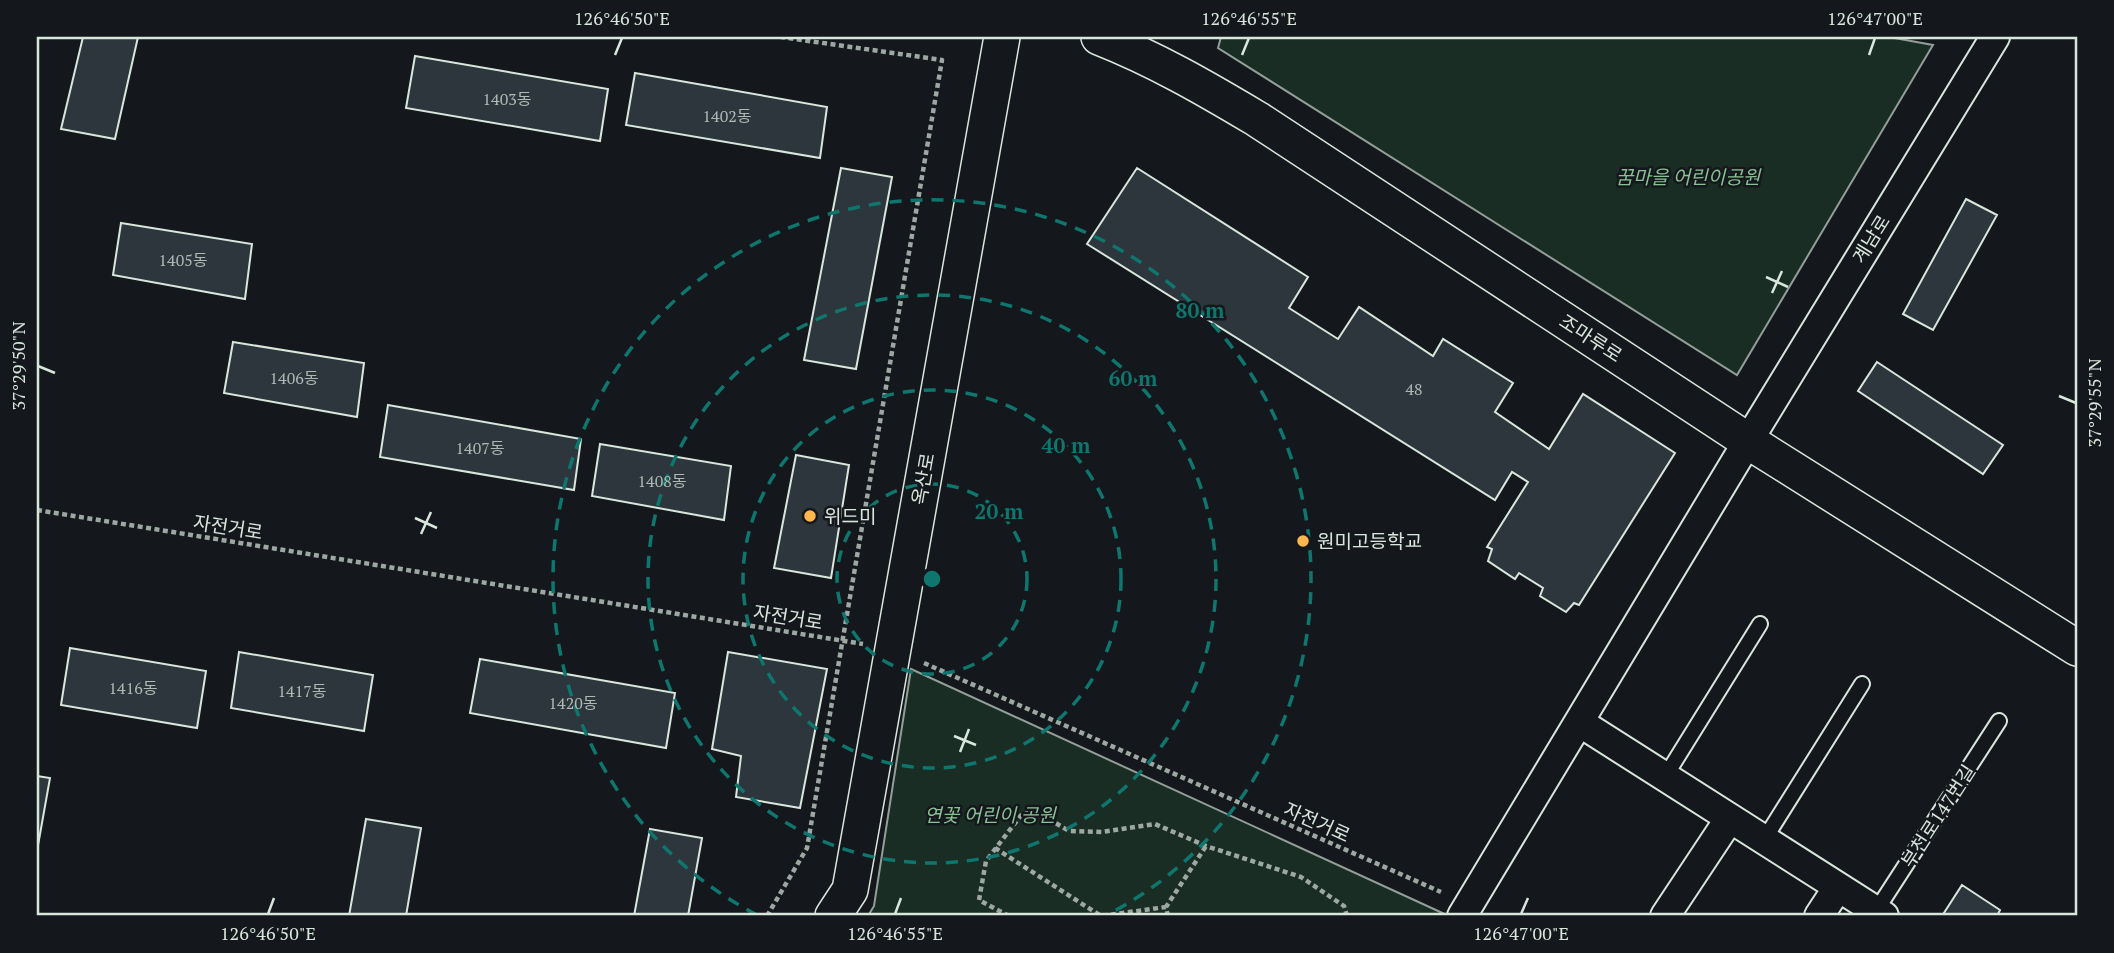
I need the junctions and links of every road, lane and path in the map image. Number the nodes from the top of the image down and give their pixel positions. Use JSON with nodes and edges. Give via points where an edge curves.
{"nodes":[{"id":1,"x":781,"y":37,"type":"edge"},
{"id":2,"x":1002,"y":37,"type":"edge"},
{"id":3,"x":1099,"y":37,"type":"edge"},
{"id":4,"x":1995,"y":37,"type":"edge"},
{"id":5,"x":1748,"y":441,"type":"junction"},
{"id":6,"x":37,"y":510,"type":"edge"},
{"id":7,"x":1760,"y":624,"type":"dead end"},
{"id":8,"x":843,"y":640,"type":"junction"},
{"id":9,"x":2077,"y":648,"type":"edge"},
{"id":10,"x":892,"y":649,"type":"junction"},
{"id":11,"x":1862,"y":684,"type":"dead end"},
{"id":12,"x":1999,"y":721,"type":"dead end"},
{"id":13,"x":1579,"y":722,"type":"junction"},
{"id":14,"x":1665,"y":777,"type":"junction"},
{"id":15,"x":1730,"y":818,"type":"junction"},
{"id":16,"x":1764,"y":840,"type":"junction"},
{"id":17,"x":1206,"y":846,"type":"junction"},
{"id":18,"x":995,"y":848,"type":"junction"},
{"id":19,"x":1838,"y":887,"type":"junction"},
{"id":20,"x":1166,"y":907,"type":"junction"},
{"id":21,"x":1465,"y":911,"type":"edge"},
{"id":22,"x":1880,"y":914,"type":"edge"},
{"id":23,"x":767,"y":916,"type":"edge"},
{"id":24,"x":833,"y":916,"type":"edge"},
{"id":25,"x":1009,"y":916,"type":"edge"},
{"id":26,"x":1101,"y":916,"type":"edge"},
{"id":27,"x":1168,"y":916,"type":"edge"},
{"id":28,"x":1348,"y":916,"type":"edge"},
{"id":29,"x":1665,"y":916,"type":"edge"},
{"id":30,"x":1819,"y":916,"type":"edge"}],
"edges":[{"from":1,"to":8,"type":"path","via":[[943,60]]},
{"from":2,"to":10,"type":"street","name":"옥산로"},
{"from":3,"to":5,"type":"street","name":"조마루로","via":[[1189,79],[1256,119]]},
{"from":4,"to":5,"type":"street","name":"계남로"},
{"from":5,"to":9,"type":"street","name":"조마루로"},
{"from":5,"to":13,"type":"street","name":"계남로"},
{"from":6,"to":8,"type":"path","name":"자전거로"},
{"from":7,"to":14,"type":"lane"},
{"from":8,"to":10,"type":"path","name":"자전거로"},
{"from":8,"to":23,"type":"path","via":[[807,848]]},
{"from":10,"to":21,"type":"path","name":"자전거로"},
{"from":10,"to":24,"type":"street","name":"옥산로","via":[[850,890]]},
{"from":11,"to":16,"type":"lane"},
{"from":12,"to":22,"type":"lane","name":"부천로147번길"},
{"from":13,"to":14,"type":"street","name":"부천로147번길"},
{"from":13,"to":21,"type":"street","name":"계남로"},
{"from":14,"to":15,"type":"street","name":"부천로147번길"},
{"from":15,"to":16,"type":"street","name":"부천로147번길"},
{"from":15,"to":29,"type":"street"},
{"from":16,"to":19,"type":"street","name":"부천로147번길"},
{"from":17,"to":18,"type":"path","via":[[1155,824],[1102,832],[1069,831],[1037,812],[1022,814]]},
{"from":17,"to":20,"type":"path"},
{"from":17,"to":28,"type":"path","via":[[1301,877],[1344,906]]},
{"from":18,"to":25,"type":"path","via":[[986,861],[979,900]]},
{"from":18,"to":26,"type":"path"},
{"from":19,"to":22,"type":"street","name":"부천로147번길"},
{"from":19,"to":30,"type":"street"},
{"from":20,"to":26,"type":"path"},
{"from":20,"to":27,"type":"path"}]}
